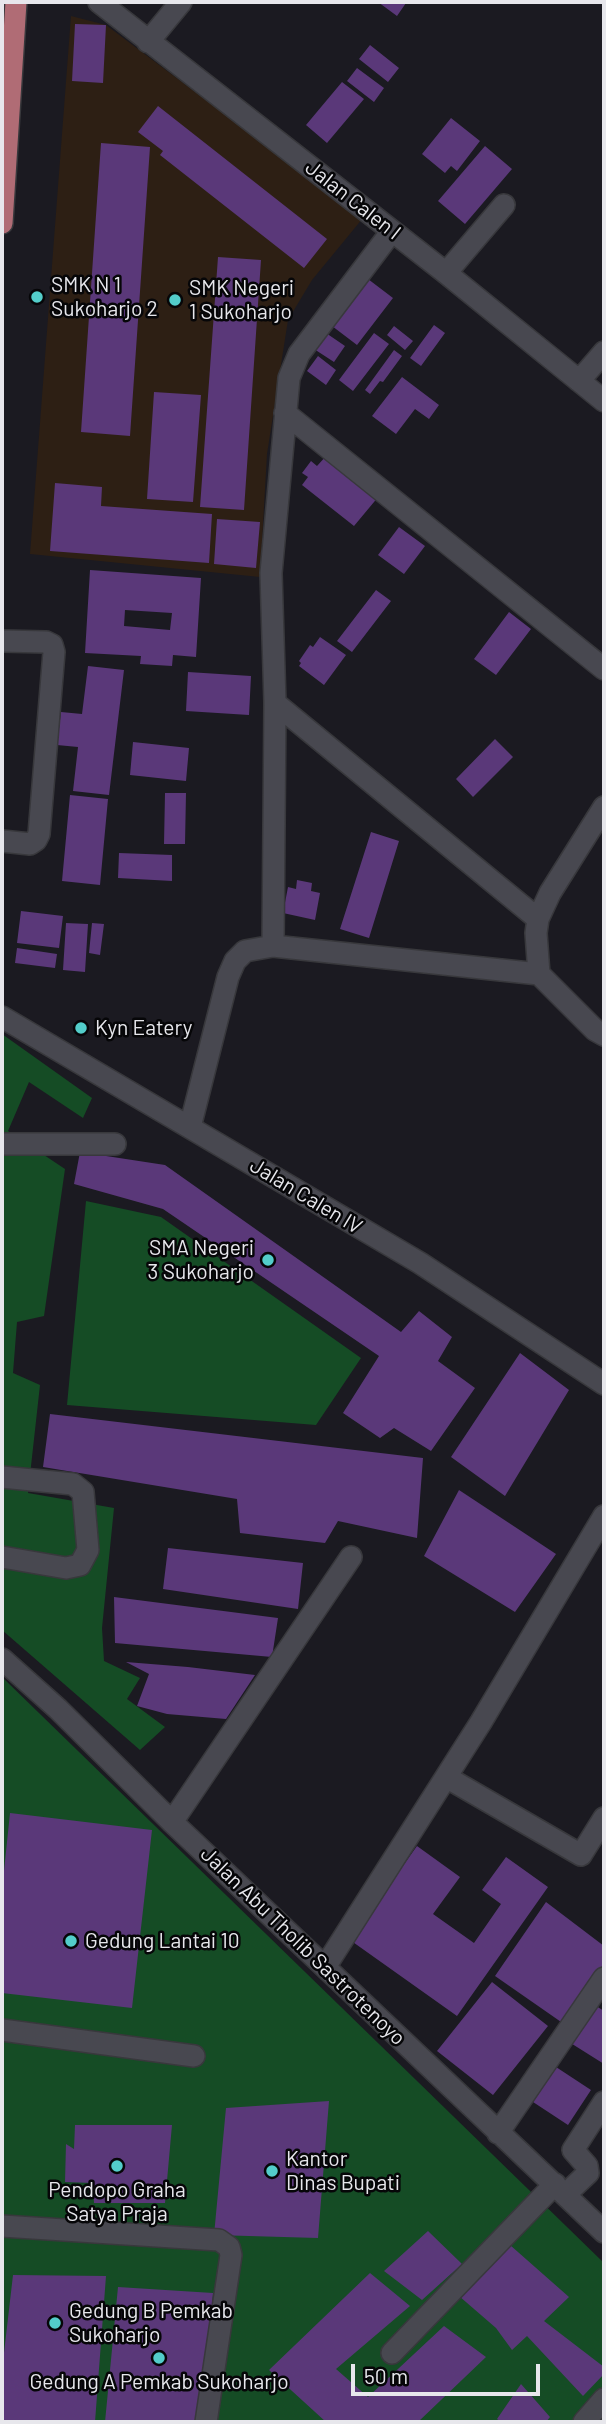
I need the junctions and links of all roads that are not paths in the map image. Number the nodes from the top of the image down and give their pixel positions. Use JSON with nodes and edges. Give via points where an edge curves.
{"nodes":[{"id":1,"x":16,"y":2,"type":"edge"},
{"id":2,"x":99,"y":2,"type":"edge"},
{"id":3,"x":181,"y":2,"type":"edge"},
{"id":4,"x":148,"y":42,"type":"junction"},
{"id":5,"x":504,"y":205,"type":"dead end"},
{"id":6,"x":2,"y":223,"type":"edge"},
{"id":7,"x":393,"y":231,"type":"junction"},
{"id":8,"x":446,"y":273,"type":"junction"},
{"id":9,"x":604,"y":352,"type":"edge"},
{"id":10,"x":579,"y":381,"type":"junction"},
{"id":11,"x":604,"y":401,"type":"edge"},
{"id":12,"x":285,"y":413,"type":"junction"},
{"id":13,"x":2,"y":641,"type":"edge"},
{"id":14,"x":604,"y":669,"type":"edge"},
{"id":15,"x":275,"y":703,"type":"junction"},
{"id":16,"x":604,"y":807,"type":"edge"},
{"id":17,"x":2,"y":841,"type":"edge"},
{"id":18,"x":538,"y":919,"type":"junction"},
{"id":19,"x":273,"y":946,"type":"junction"},
{"id":20,"x":539,"y":974,"type":"junction"},
{"id":21,"x":2,"y":1017,"type":"edge"},
{"id":22,"x":604,"y":1035,"type":"edge"},
{"id":23,"x":190,"y":1127,"type":"junction"},
{"id":24,"x":2,"y":1144,"type":"edge"},
{"id":25,"x":115,"y":1144,"type":"dead end"},
{"id":26,"x":604,"y":1384,"type":"edge"},
{"id":27,"x":2,"y":1477,"type":"edge"},
{"id":28,"x":604,"y":1516,"type":"edge"},
{"id":29,"x":2,"y":1557,"type":"edge"},
{"id":30,"x":351,"y":1557,"type":"dead end"},
{"id":31,"x":2,"y":1659,"type":"edge"},
{"id":32,"x":446,"y":1777,"type":"junction"},
{"id":33,"x":604,"y":1818,"type":"edge"},
{"id":34,"x":172,"y":1822,"type":"junction"},
{"id":35,"x":326,"y":1967,"type":"junction"},
{"id":36,"x":604,"y":1978,"type":"edge"},
{"id":37,"x":2,"y":2030,"type":"edge"},
{"id":38,"x":194,"y":2056,"type":"dead end"},
{"id":39,"x":604,"y":2102,"type":"edge"},
{"id":40,"x":498,"y":2133,"type":"junction"},
{"id":41,"x":561,"y":2189,"type":"junction"},
{"id":42,"x":2,"y":2226,"type":"edge"},
{"id":43,"x":604,"y":2232,"type":"edge"},
{"id":44,"x":392,"y":2353,"type":"dead end"},
{"id":45,"x":604,"y":2399,"type":"edge"},
{"id":46,"x":206,"y":2422,"type":"edge"},
{"id":47,"x":584,"y":2422,"type":"edge"}],
"edges":[{"from":1,"to":6,"type":"main road"},
{"from":2,"to":4,"type":"street","name":"Jalan Calen I"},
{"from":3,"to":4,"type":"street"},
{"from":4,"to":7,"type":"street","name":"Jalan Calen I"},
{"from":5,"to":8,"type":"street"},
{"from":7,"to":8,"type":"street","name":"Jalan Calen I"},
{"from":7,"to":12,"type":"street","via":[[299,354],[289,378]]},
{"from":8,"to":10,"type":"street","name":"Jalan Calen I"},
{"from":9,"to":10,"type":"street"},
{"from":10,"to":11,"type":"street","name":"Jalan Calen I"},
{"from":12,"to":14,"type":"street"},
{"from":12,"to":15,"type":"street","via":[[271,573]]},
{"from":13,"to":17,"type":"street","via":[[46,642],[54,652],[39,834],[30,844]]},
{"from":15,"to":18,"type":"street"},
{"from":15,"to":19,"type":"street"},
{"from":16,"to":18,"type":"street"},
{"from":18,"to":20,"type":"street"},
{"from":19,"to":20,"type":"street"},
{"from":19,"to":23,"type":"street","via":[[246,951],[235,961]]},
{"from":20,"to":22,"type":"street"},
{"from":21,"to":23,"type":"street","name":"Jalan Calen IV"},
{"from":23,"to":26,"type":"street","name":"Jalan Calen IV","via":[[420,1263]]},
{"from":24,"to":25,"type":"street"},
{"from":27,"to":29,"type":"street","via":[[73,1484],[83,1492],[88,1550],[80,1565],[66,1568]]},
{"from":28,"to":32,"type":"street"},
{"from":30,"to":34,"type":"street"},
{"from":31,"to":34,"type":"street","name":"Jalan Abu Tholib Sastrotenoyo"},
{"from":32,"to":33,"type":"street","via":[[581,1855]]},
{"from":32,"to":35,"type":"street"},
{"from":34,"to":35,"type":"street","name":"Jalan Abu Tholib Sastrotenoyo"},
{"from":35,"to":40,"type":"street","name":"Jalan Abu Tholib Sastrotenoyo"},
{"from":36,"to":40,"type":"street"},
{"from":37,"to":38,"type":"street"},
{"from":39,"to":41,"type":"street","via":[[573,2150],[588,2173]]},
{"from":40,"to":41,"type":"street","name":"Jalan Abu Tholib Sastrotenoyo"},
{"from":41,"to":43,"type":"street","name":"Jalan Abu Tholib Sastrotenoyo"},
{"from":41,"to":44,"type":"street"},
{"from":42,"to":46,"type":"street","via":[[219,2240],[229,2247]]},
{"from":45,"to":47,"type":"street"}]}
